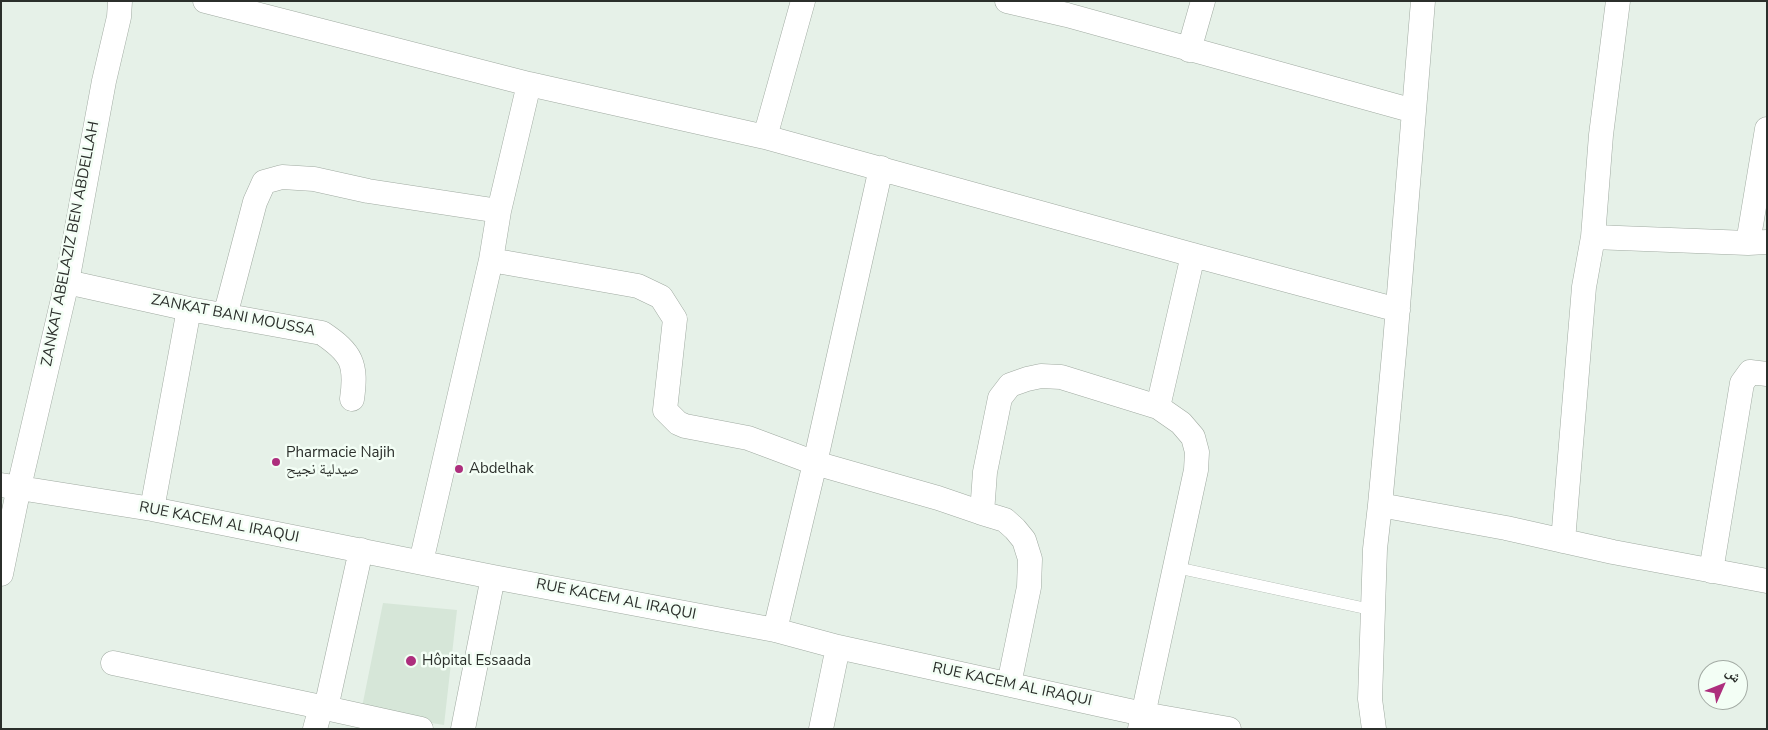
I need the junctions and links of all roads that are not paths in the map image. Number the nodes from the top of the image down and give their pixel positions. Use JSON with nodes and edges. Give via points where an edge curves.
{"nodes":[{"id":1,"x":120,"y":1,"type":"edge"},
{"id":2,"x":205,"y":1,"type":"edge"},
{"id":3,"x":803,"y":1,"type":"edge"},
{"id":4,"x":1007,"y":1,"type":"edge"},
{"id":5,"x":1203,"y":1,"type":"edge"},
{"id":6,"x":1423,"y":1,"type":"edge"},
{"id":7,"x":1618,"y":1,"type":"edge"},
{"id":8,"x":1069,"y":8,"type":"edge"},
{"id":9,"x":1188,"y":50,"type":"junction"},
{"id":10,"x":529,"y":84,"type":"junction"},
{"id":11,"x":1414,"y":111,"type":"junction"},
{"id":12,"x":1767,"y":130,"type":"edge"},
{"id":13,"x":766,"y":137,"type":"junction"},
{"id":14,"x":882,"y":168,"type":"junction"},
{"id":15,"x":500,"y":211,"type":"junction"},
{"id":16,"x":1593,"y":237,"type":"junction"},
{"id":17,"x":1758,"y":242,"type":"edge"},
{"id":18,"x":1193,"y":255,"type":"junction"},
{"id":19,"x":491,"y":260,"type":"junction"},
{"id":20,"x":67,"y":282,"type":"junction"},
{"id":21,"x":189,"y":309,"type":"junction"},
{"id":22,"x":1398,"y":310,"type":"junction"},
{"id":23,"x":225,"y":316,"type":"junction"},
{"id":24,"x":1767,"y":374,"type":"edge"},
{"id":25,"x":352,"y":399,"type":"dead end"},
{"id":26,"x":1158,"y":408,"type":"junction"},
{"id":27,"x":815,"y":463,"type":"junction"},
{"id":28,"x":10,"y":486,"type":"edge"},
{"id":29,"x":1380,"y":505,"type":"junction"},
{"id":30,"x":152,"y":509,"type":"junction"},
{"id":31,"x":982,"y":513,"type":"junction"},
{"id":32,"x":1563,"y":541,"type":"junction"},
{"id":33,"x":361,"y":550,"type":"junction"},
{"id":34,"x":421,"y":562,"type":"junction"},
{"id":35,"x":1174,"y":568,"type":"junction"},
{"id":36,"x":1711,"y":571,"type":"junction"},
{"id":37,"x":1,"y":574,"type":"edge"},
{"id":38,"x":493,"y":578,"type":"junction"},
{"id":39,"x":1767,"y":581,"type":"edge"},
{"id":40,"x":1373,"y":610,"type":"junction"},
{"id":41,"x":775,"y":630,"type":"junction"},
{"id":42,"x":838,"y":647,"type":"junction"},
{"id":43,"x":113,"y":663,"type":"dead end"},
{"id":44,"x":1009,"y":684,"type":"junction"},
{"id":45,"x":321,"y":715,"type":"edge"},
{"id":46,"x":1142,"y":721,"type":"edge"},
{"id":47,"x":422,"y":729,"type":"edge"},
{"id":48,"x":463,"y":729,"type":"edge"},
{"id":49,"x":821,"y":729,"type":"edge"},
{"id":50,"x":1229,"y":729,"type":"edge"},
{"id":51,"x":1374,"y":729,"type":"edge"}],
"edges":[{"from":1,"to":20,"type":"street","name":"ZANKAT ABELAZIZ BEN ABDELLAH"},
{"from":2,"to":10,"type":"street"},
{"from":3,"to":13,"type":"street"},
{"from":4,"to":8,"type":"street"},
{"from":5,"to":9,"type":"street"},
{"from":6,"to":11,"type":"street"},
{"from":7,"to":16,"type":"street","via":[[1601,135]]},
{"from":8,"to":9,"type":"street"},
{"from":9,"to":11,"type":"street"},
{"from":10,"to":13,"type":"street"},
{"from":10,"to":15,"type":"street"},
{"from":11,"to":22,"type":"street"},
{"from":12,"to":17,"type":"street"},
{"from":13,"to":14,"type":"street"},
{"from":14,"to":18,"type":"street"},
{"from":14,"to":27,"type":"street"},
{"from":15,"to":19,"type":"street"},
{"from":15,"to":23,"type":"street","via":[[368,191],[314,179],[282,177],[264,182],[255,202]]},
{"from":16,"to":17,"type":"street"},
{"from":16,"to":32,"type":"street","via":[[1584,287]]},
{"from":18,"to":22,"type":"street"},
{"from":18,"to":26,"type":"street"},
{"from":19,"to":27,"type":"street","via":[[638,286],[661,297],[675,319],[666,393],[666,410],[672,418],[685,426],[748,438]]},
{"from":19,"to":34,"type":"street"},
{"from":20,"to":21,"type":"street","name":"ZANKAT BANI MOUSSA"},
{"from":20,"to":28,"type":"street","name":"ZANKAT ABELAZIZ BEN ABDELLAH"},
{"from":21,"to":23,"type":"street","name":"ZANKAT BANI MOUSSA"},
{"from":21,"to":30,"type":"street"},
{"from":22,"to":29,"type":"street"},
{"from":23,"to":25,"type":"street","name":"ZANKAT BANI MOUSSA","via":[[322,333],[340,345],[352,364],[355,377]]},
{"from":24,"to":36,"type":"street","via":[[1750,372],[1742,383]]},
{"from":26,"to":31,"type":"street","via":[[1061,377],[1041,376],[1010,385],[1000,398],[985,472]]},
{"from":26,"to":35,"type":"street","via":[[1181,423],[1193,437],[1197,452],[1196,470]]},
{"from":27,"to":31,"type":"street"},
{"from":27,"to":41,"type":"street"},
{"from":28,"to":30,"type":"street","name":"RUE KACEM AL IRAQUI"},
{"from":28,"to":37,"type":"street","name":"ZANKAT ABELAZIZ BEN ABDELLAH"},
{"from":29,"to":32,"type":"street"},
{"from":29,"to":40,"type":"street"},
{"from":30,"to":33,"type":"street","name":"RUE KACEM AL IRAQUI"},
{"from":31,"to":44,"type":"street","via":[[1005,520],[1015,529],[1024,540],[1030,559],[1029,587]]},
{"from":32,"to":36,"type":"street"},
{"from":33,"to":34,"type":"street","name":"RUE KACEM AL IRAQUI"},
{"from":33,"to":45,"type":"street"},
{"from":34,"to":38,"type":"street","name":"RUE KACEM AL IRAQUI"},
{"from":35,"to":40,"type":"lane"},
{"from":35,"to":46,"type":"street"},
{"from":36,"to":39,"type":"street"},
{"from":38,"to":41,"type":"street","name":"RUE KACEM AL IRAQUI"},
{"from":38,"to":48,"type":"street"},
{"from":40,"to":51,"type":"street","via":[[1370,698]]},
{"from":41,"to":42,"type":"street","name":"RUE KACEM AL IRAQUI"},
{"from":42,"to":44,"type":"street","name":"RUE KACEM AL IRAQUI"},
{"from":42,"to":49,"type":"street"},
{"from":43,"to":45,"type":"street"},
{"from":44,"to":46,"type":"street","name":"RUE KACEM AL IRAQUI"},
{"from":45,"to":47,"type":"street"},
{"from":46,"to":50,"type":"street","name":"RUE KACEM AL IRAQUI"}]}
